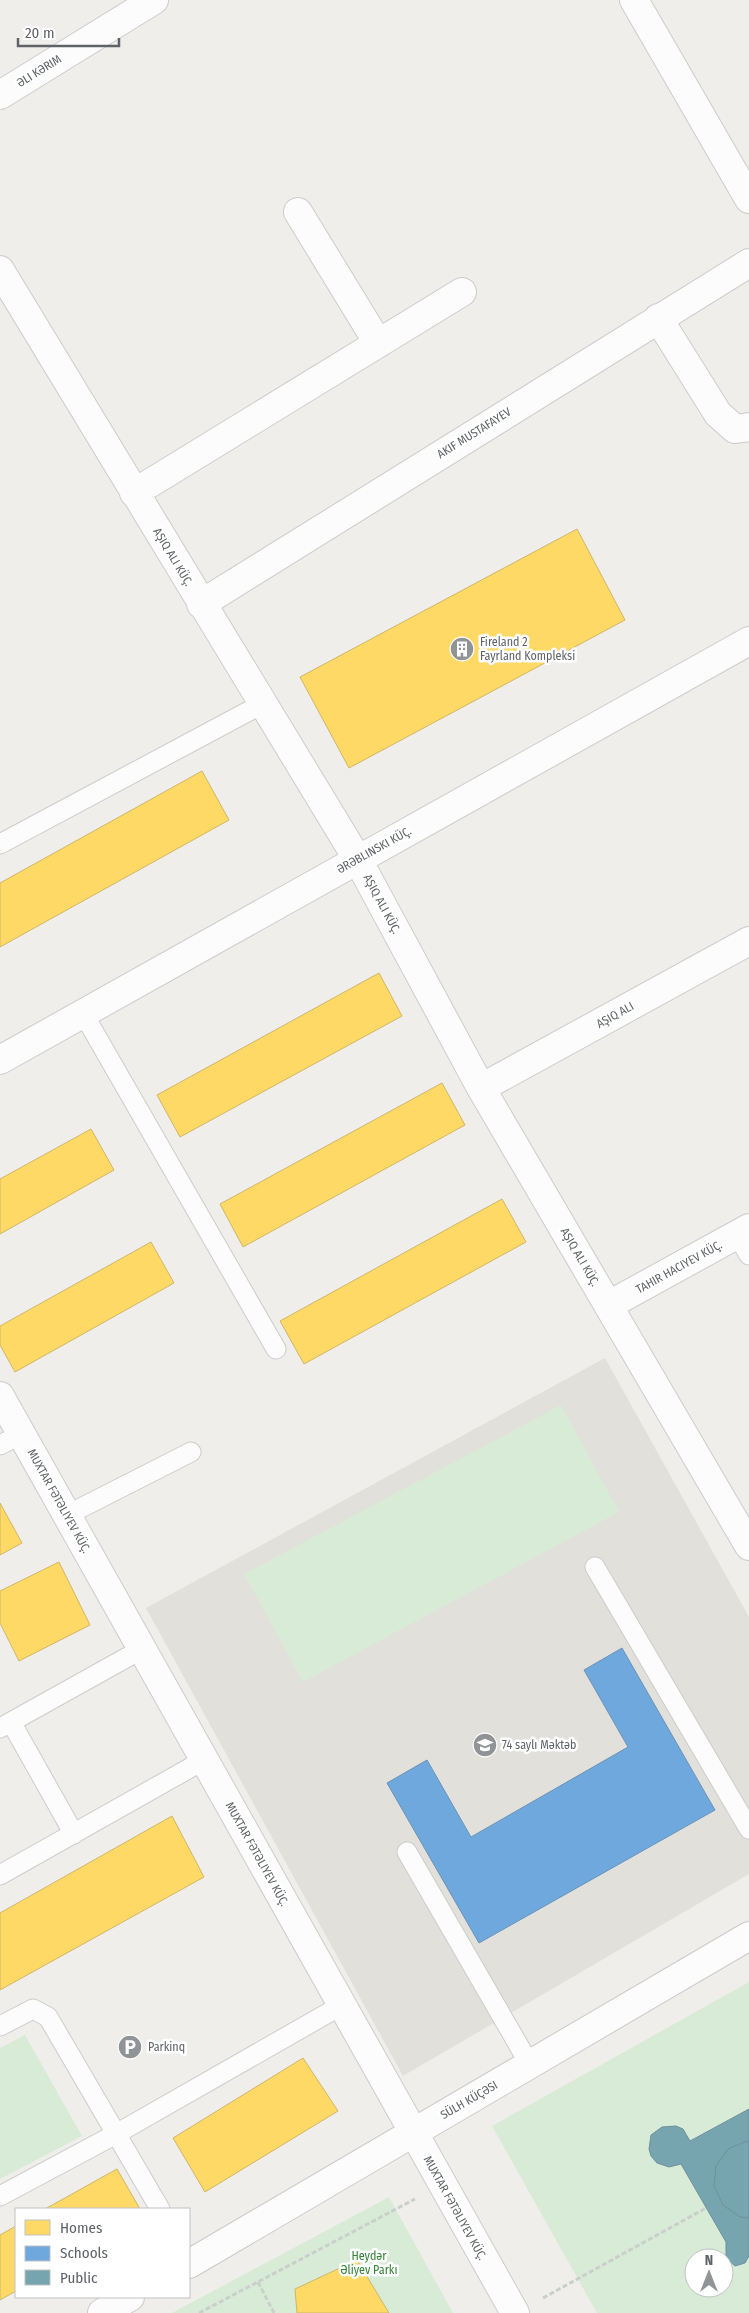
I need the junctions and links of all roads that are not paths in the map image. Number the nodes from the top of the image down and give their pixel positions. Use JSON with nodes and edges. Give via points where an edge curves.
{"nodes":[{"id":1,"x":154,"y":0,"type":"edge"},
{"id":2,"x":634,"y":0,"type":"edge"},
{"id":3,"x":0,"y":95,"type":"edge"},
{"id":4,"x":749,"y":199,"type":"edge"},
{"id":5,"x":298,"y":212,"type":"dead end"},
{"id":6,"x":749,"y":263,"type":"edge"},
{"id":7,"x":0,"y":270,"type":"edge"},
{"id":8,"x":462,"y":292,"type":"dead end"},
{"id":9,"x":658,"y":318,"type":"junction"},
{"id":10,"x":378,"y":343,"type":"junction"},
{"id":11,"x":749,"y":428,"type":"edge"},
{"id":12,"x":134,"y":493,"type":"junction"},
{"id":13,"x":201,"y":604,"type":"junction"},
{"id":14,"x":749,"y":641,"type":"edge"},
{"id":15,"x":264,"y":703,"type":"junction"},
{"id":16,"x":0,"y":844,"type":"edge"},
{"id":17,"x":358,"y":860,"type":"junction"},
{"id":18,"x":749,"y":941,"type":"edge"},
{"id":19,"x":83,"y":1013,"type":"junction"},
{"id":20,"x":0,"y":1060,"type":"edge"},
{"id":21,"x":482,"y":1088,"type":"junction"},
{"id":22,"x":745,"y":1239,"type":"edge"},
{"id":23,"x":609,"y":1305,"type":"junction"},
{"id":24,"x":276,"y":1349,"type":"dead end"},
{"id":25,"x":0,"y":1396,"type":"edge"},
{"id":26,"x":11,"y":1440,"type":"edge"},
{"id":27,"x":191,"y":1452,"type":"dead end"},
{"id":28,"x":67,"y":1516,"type":"junction"},
{"id":29,"x":749,"y":1546,"type":"edge"},
{"id":30,"x":595,"y":1567,"type":"dead end"},
{"id":31,"x":142,"y":1649,"type":"junction"},
{"id":32,"x":5,"y":1725,"type":"edge"},
{"id":33,"x":204,"y":1760,"type":"junction"},
{"id":34,"x":749,"y":1829,"type":"edge"},
{"id":35,"x":74,"y":1834,"type":"junction"},
{"id":36,"x":407,"y":1852,"type":"dead end"},
{"id":37,"x":0,"y":1874,"type":"edge"},
{"id":38,"x":749,"y":1936,"type":"edge"},
{"id":39,"x":342,"y":2005,"type":"junction"},
{"id":40,"x":0,"y":2026,"type":"edge"},
{"id":41,"x":530,"y":2065,"type":"junction"},
{"id":42,"x":413,"y":2133,"type":"junction"},
{"id":43,"x":116,"y":2134,"type":"junction"},
{"id":44,"x":0,"y":2196,"type":"edge"},
{"id":45,"x":159,"y":2208,"type":"edge"},
{"id":46,"x":190,"y":2261,"type":"edge"},
{"id":47,"x":128,"y":2298,"type":"edge"},
{"id":48,"x":102,"y":2313,"type":"edge"},
{"id":49,"x":514,"y":2313,"type":"edge"}],
"edges":[{"from":1,"to":3,"type":"street","name":"ƏLI KƏRIM"},
{"from":2,"to":4,"type":"street"},
{"from":5,"to":10,"type":"street"},
{"from":6,"to":9,"type":"street","name":"AKIF MUSTAFAYEV"},
{"from":7,"to":12,"type":"street"},
{"from":8,"to":10,"type":"street"},
{"from":9,"to":11,"type":"street","via":[[718,414],[735,429]]},
{"from":9,"to":13,"type":"street","name":"AKIF MUSTAFAYEV"},
{"from":10,"to":12,"type":"street"},
{"from":12,"to":13,"type":"street"},
{"from":13,"to":15,"type":"street"},
{"from":14,"to":17,"type":"street","name":"ƏRƏBLINSKI KÜÇ."},
{"from":15,"to":16,"type":"lane"},
{"from":15,"to":17,"type":"street"},
{"from":17,"to":19,"type":"street","name":"ƏRƏBLINSKI KÜÇ."},
{"from":17,"to":21,"type":"street"},
{"from":18,"to":21,"type":"street"},
{"from":19,"to":20,"type":"street","name":"ƏRƏBLINSKI KÜÇ."},
{"from":19,"to":24,"type":"lane"},
{"from":21,"to":23,"type":"street"},
{"from":22,"to":23,"type":"street"},
{"from":23,"to":29,"type":"street"},
{"from":25,"to":26,"type":"street","name":"MUXTAR FƏTƏLIYEV KÜÇ."},
{"from":26,"to":28,"type":"street","name":"MUXTAR FƏTƏLIYEV KÜÇ."},
{"from":27,"to":28,"type":"lane"},
{"from":28,"to":31,"type":"street","name":"MUXTAR FƏTƏLIYEV KÜÇ."},
{"from":30,"to":34,"type":"lane"},
{"from":31,"to":32,"type":"lane"},
{"from":31,"to":33,"type":"street","name":"MUXTAR FƏTƏLIYEV KÜÇ."},
{"from":32,"to":35,"type":"lane"},
{"from":33,"to":35,"type":"lane"},
{"from":33,"to":39,"type":"street","name":"MUXTAR FƏTƏLIYEV KÜÇ."},
{"from":35,"to":37,"type":"lane"},
{"from":36,"to":41,"type":"lane"},
{"from":38,"to":41,"type":"street","name":"SÜLH KÜÇƏSI"},
{"from":39,"to":42,"type":"street","name":"MUXTAR FƏTƏLIYEV KÜÇ."},
{"from":39,"to":43,"type":"lane"},
{"from":40,"to":43,"type":"lane","via":[[33,2009],[48,2017]]},
{"from":41,"to":42,"type":"street","name":"SÜLH KÜÇƏSI"},
{"from":42,"to":46,"type":"street","name":"SÜLH KÜÇƏSI"},
{"from":42,"to":49,"type":"street","name":"MUXTAR FƏTƏLIYEV KÜÇ."},
{"from":43,"to":44,"type":"lane"},
{"from":43,"to":45,"type":"lane"},
{"from":47,"to":48,"type":"street"}]}
